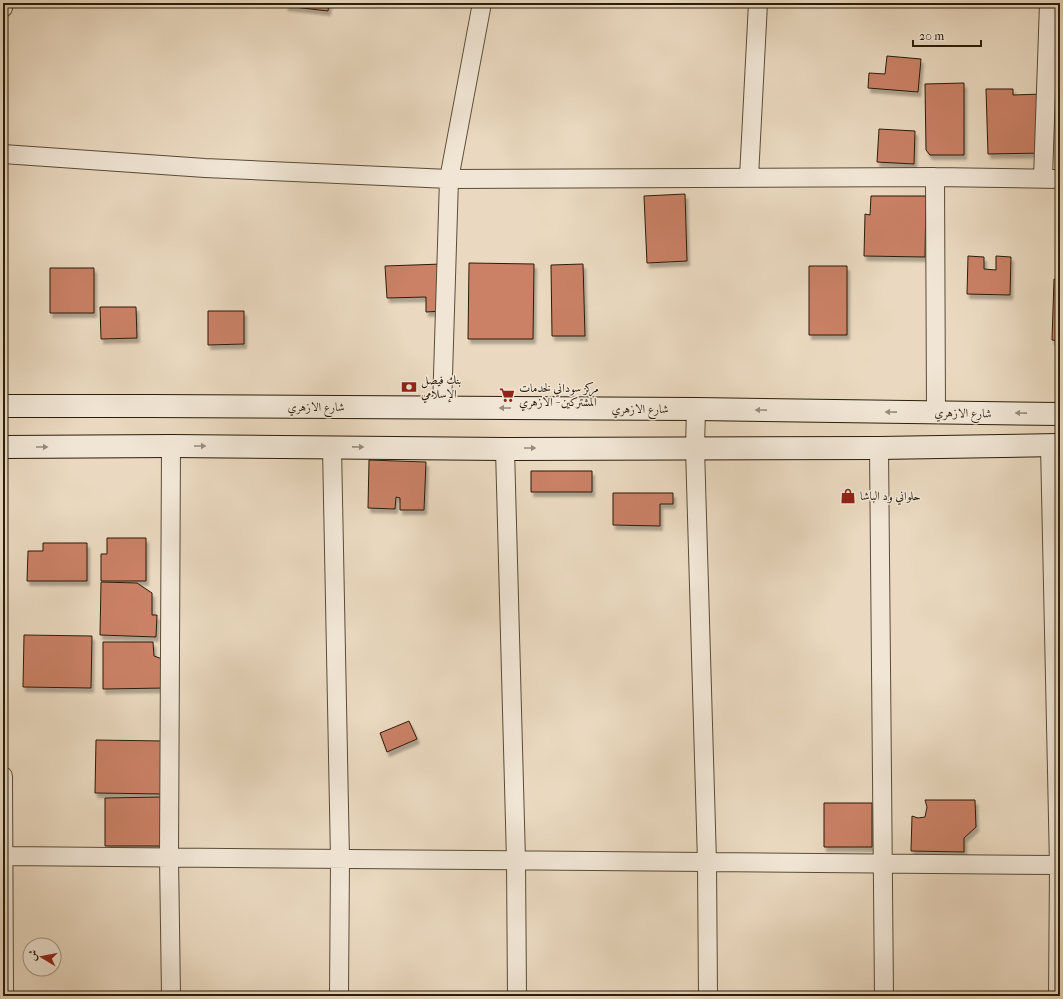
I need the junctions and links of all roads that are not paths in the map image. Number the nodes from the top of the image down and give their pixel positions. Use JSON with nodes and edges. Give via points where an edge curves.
{"nodes":[{"id":1,"x":4,"y":3,"type":"edge"},
{"id":2,"x":482,"y":3,"type":"edge"},
{"id":3,"x":758,"y":3,"type":"edge"},
{"id":4,"x":1049,"y":3,"type":"edge"},
{"id":5,"x":3,"y":8,"type":"edge"},
{"id":6,"x":3,"y":154,"type":"edge"},
{"id":7,"x":749,"y":177,"type":"junction"},
{"id":8,"x":935,"y":177,"type":"junction"},
{"id":9,"x":1052,"y":178,"type":"edge"},
{"id":10,"x":449,"y":179,"type":"junction"},
{"id":11,"x":3,"y":406,"type":"edge"},
{"id":12,"x":442,"y":408,"type":"junction"},
{"id":13,"x":696,"y":410,"type":"junction"},
{"id":14,"x":936,"y":412,"type":"junction"},
{"id":15,"x":1060,"y":414,"type":"edge"},
{"id":16,"x":1055,"y":445,"type":"edge"},
{"id":17,"x":171,"y":446,"type":"junction"},
{"id":18,"x":3,"y":447,"type":"edge"},
{"id":19,"x":332,"y":447,"type":"junction"},
{"id":20,"x":695,"y":448,"type":"junction"},
{"id":21,"x":879,"y":448,"type":"junction"},
{"id":22,"x":505,"y":449,"type":"junction"},
{"id":23,"x":3,"y":776,"type":"edge"},
{"id":24,"x":4,"y":856,"type":"edge"},
{"id":25,"x":169,"y":857,"type":"junction"},
{"id":26,"x":340,"y":859,"type":"junction"},
{"id":27,"x":516,"y":860,"type":"junction"},
{"id":28,"x":707,"y":862,"type":"junction"},
{"id":29,"x":884,"y":864,"type":"junction"},
{"id":30,"x":1059,"y":865,"type":"edge"},
{"id":31,"x":4,"y":996,"type":"edge"},
{"id":32,"x":171,"y":996,"type":"edge"},
{"id":33,"x":339,"y":996,"type":"edge"},
{"id":34,"x":517,"y":996,"type":"edge"},
{"id":35,"x":708,"y":996,"type":"edge"},
{"id":36,"x":884,"y":996,"type":"edge"},
{"id":37,"x":1058,"y":996,"type":"edge"}],
"edges":[{"from":1,"to":5,"type":"street"},
{"from":2,"to":10,"type":"street"},
{"from":3,"to":7,"type":"street"},
{"from":4,"to":9,"type":"street"},
{"from":6,"to":10,"type":"street","via":[[205,168]]},
{"from":7,"to":8,"type":"street"},
{"from":7,"to":10,"type":"street"},
{"from":8,"to":9,"type":"street"},
{"from":8,"to":14,"type":"street"},
{"from":10,"to":12,"type":"street"},
{"from":11,"to":12,"type":"street","name":"شارع الازهري"},
{"from":13,"to":12,"type":"street","name":"شارع الازهري","one_way":true},
{"from":14,"to":13,"type":"street","name":"شارع الازهري","one_way":true},
{"from":13,"to":20,"type":"street"},
{"from":15,"to":14,"type":"street","name":"شارع الازهري","one_way":true},
{"from":16,"to":21,"type":"street"},
{"from":16,"to":30,"type":"street"},
{"from":18,"to":17,"type":"street","one_way":true},
{"from":17,"to":19,"type":"street","one_way":true},
{"from":17,"to":25,"type":"street"},
{"from":19,"to":22,"type":"street","one_way":true},
{"from":19,"to":26,"type":"street"},
{"from":20,"to":21,"type":"street"},
{"from":22,"to":20,"type":"street","one_way":true},
{"from":20,"to":28,"type":"street"},
{"from":21,"to":29,"type":"street"},
{"from":22,"to":27,"type":"street"},
{"from":23,"to":24,"type":"street"},
{"from":24,"to":25,"type":"street"},
{"from":24,"to":31,"type":"street"},
{"from":25,"to":26,"type":"street"},
{"from":25,"to":32,"type":"street"},
{"from":26,"to":27,"type":"street"},
{"from":26,"to":33,"type":"street"},
{"from":27,"to":28,"type":"street"},
{"from":27,"to":34,"type":"street"},
{"from":28,"to":29,"type":"street"},
{"from":28,"to":35,"type":"street"},
{"from":29,"to":30,"type":"street"},
{"from":29,"to":36,"type":"street"},
{"from":30,"to":37,"type":"street"}]}
